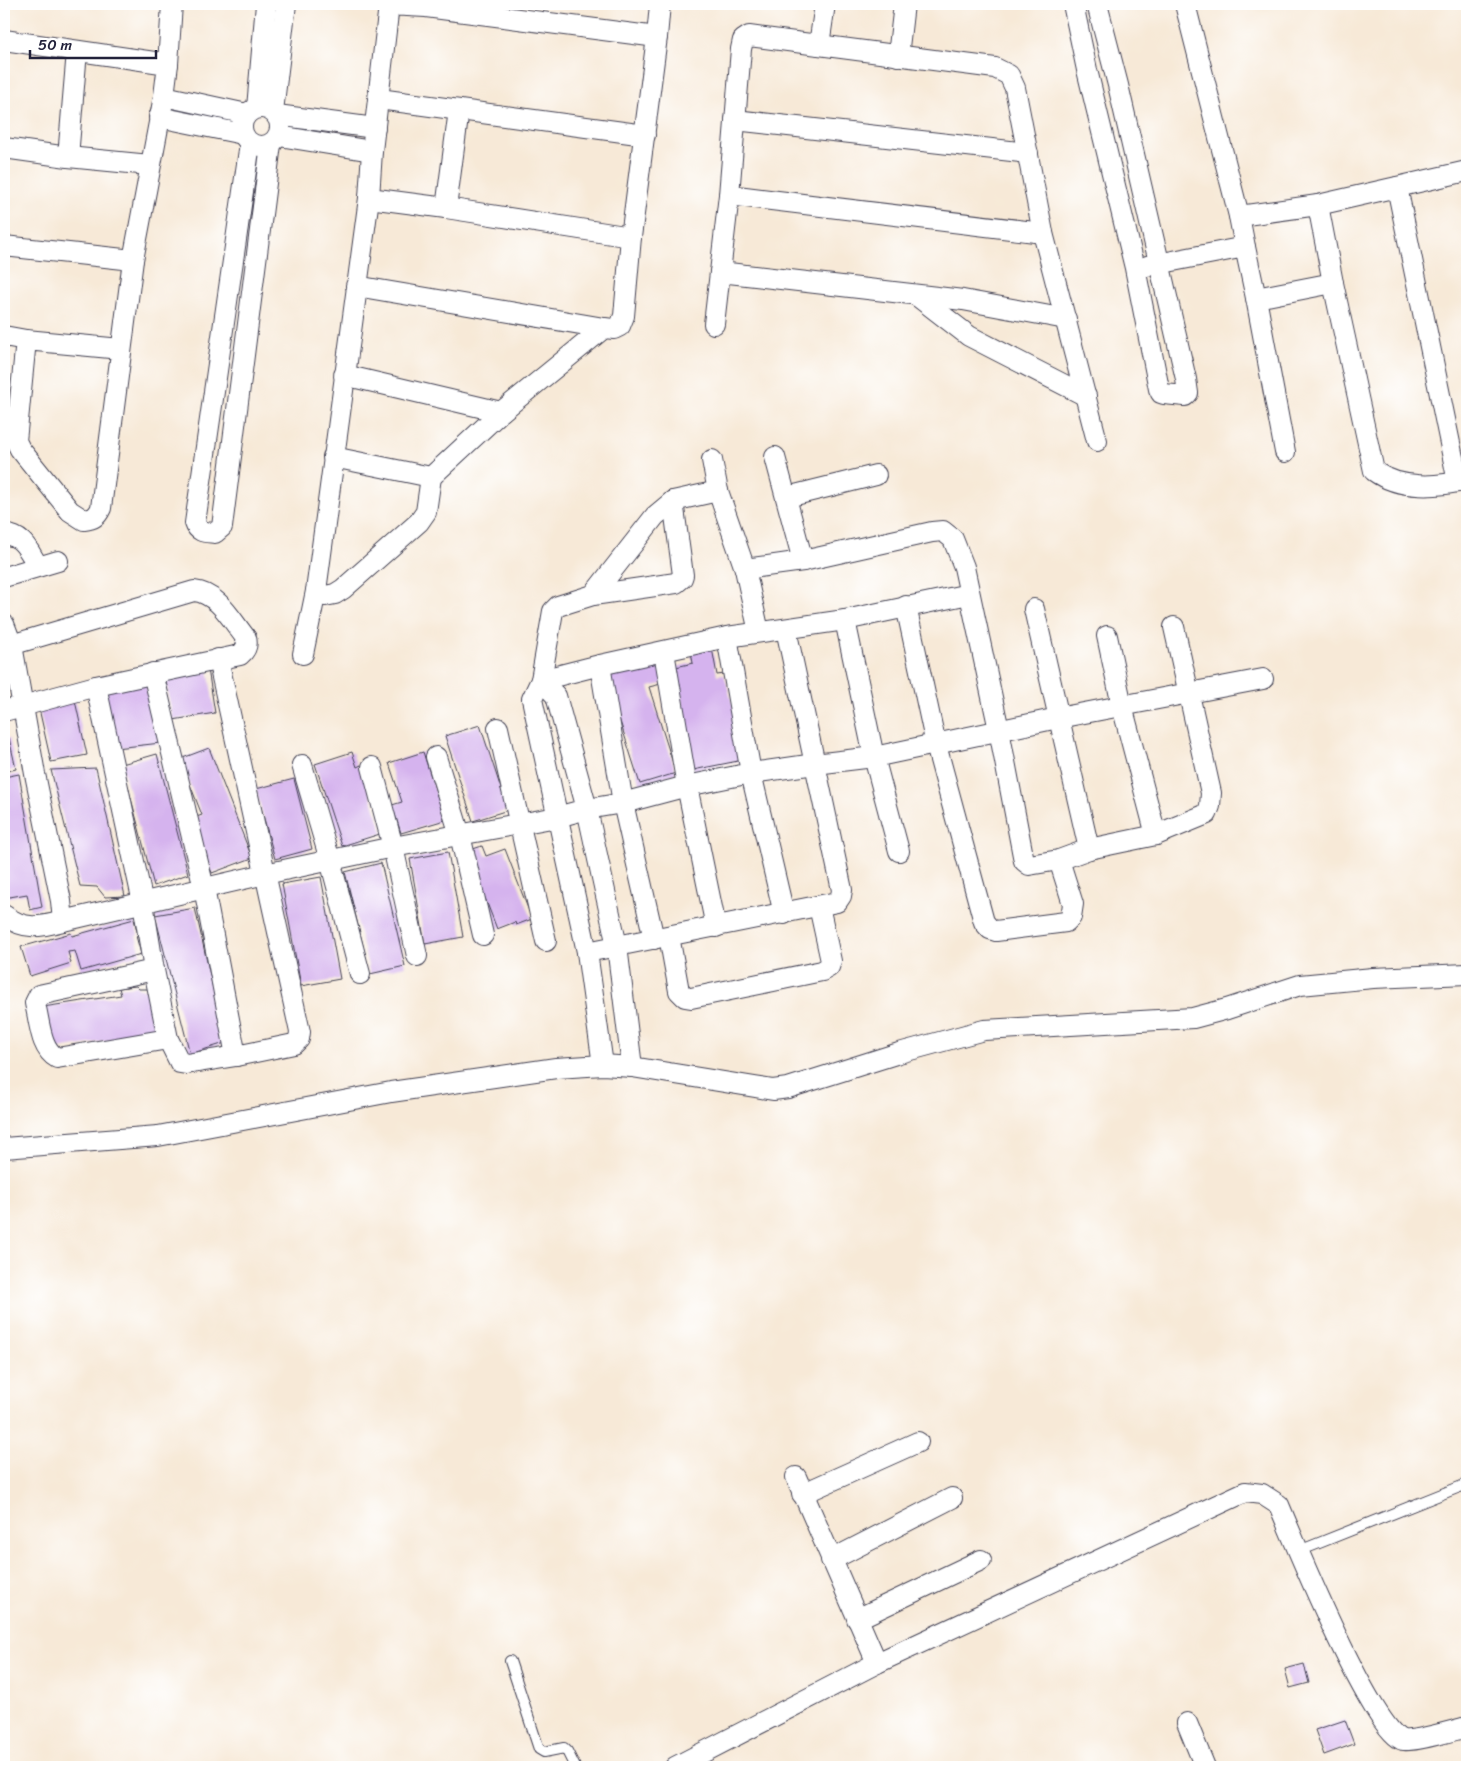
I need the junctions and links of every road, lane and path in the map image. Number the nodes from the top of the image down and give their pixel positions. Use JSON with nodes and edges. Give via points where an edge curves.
{"nodes":[{"id":1,"x":172,"y":4,"type":"edge"},
{"id":2,"x":266,"y":4,"type":"edge"},
{"id":3,"x":286,"y":4,"type":"edge"},
{"id":4,"x":389,"y":4,"type":"edge"},
{"id":5,"x":660,"y":4,"type":"edge"},
{"id":6,"x":825,"y":4,"type":"edge"},
{"id":7,"x":904,"y":4,"type":"edge"},
{"id":8,"x":1073,"y":4,"type":"edge"},
{"id":9,"x":1097,"y":4,"type":"edge"},
{"id":10,"x":1185,"y":4,"type":"edge"},
{"id":11,"x":426,"y":5,"type":"edge"},
{"id":12,"x":657,"y":37,"type":"junction"},
{"id":13,"x":4,"y":40,"type":"edge"},
{"id":14,"x":819,"y":45,"type":"junction"},
{"id":15,"x":77,"y":51,"type":"junction"},
{"id":16,"x":898,"y":56,"type":"junction"},
{"id":17,"x":168,"y":64,"type":"junction"},
{"id":18,"x":164,"y":96,"type":"junction"},
{"id":19,"x":379,"y":99,"type":"junction"},
{"id":20,"x":459,"y":110,"type":"junction"},
{"id":21,"x":263,"y":112,"type":"junction"},
{"id":22,"x":159,"y":117,"type":"junction"},
{"id":23,"x":735,"y":120,"type":"junction"},
{"id":24,"x":375,"y":128,"type":"junction"},
{"id":25,"x":645,"y":135,"type":"junction"},
{"id":26,"x":247,"y":139,"type":"junction"},
{"id":27,"x":275,"y":140,"type":"junction"},
{"id":28,"x":4,"y":148,"type":"edge"},
{"id":29,"x":372,"y":151,"type":"junction"},
{"id":30,"x":1028,"y":153,"type":"junction"},
{"id":31,"x":68,"y":157,"type":"junction"},
{"id":32,"x":150,"y":165,"type":"junction"},
{"id":33,"x":1467,"y":171,"type":"edge"},
{"id":34,"x":1397,"y":187,"type":"junction"},
{"id":35,"x":729,"y":195,"type":"junction"},
{"id":36,"x":369,"y":198,"type":"junction"},
{"id":37,"x":1318,"y":205,"type":"junction"},
{"id":38,"x":446,"y":208,"type":"junction"},
{"id":39,"x":1238,"y":216,"type":"junction"},
{"id":40,"x":1043,"y":233,"type":"junction"},
{"id":41,"x":631,"y":237,"type":"junction"},
{"id":42,"x":4,"y":246,"type":"edge"},
{"id":43,"x":1245,"y":248,"type":"junction"},
{"id":44,"x":133,"y":260,"type":"junction"},
{"id":45,"x":1159,"y":263,"type":"junction"},
{"id":46,"x":1135,"y":268,"type":"junction"},
{"id":47,"x":720,"y":272,"type":"junction"},
{"id":48,"x":1332,"y":283,"type":"junction"},
{"id":49,"x":356,"y":286,"type":"junction"},
{"id":50,"x":916,"y":295,"type":"junction"},
{"id":51,"x":1256,"y":298,"type":"junction"},
{"id":52,"x":1066,"y":319,"type":"junction"},
{"id":53,"x":714,"y":324,"type":"dead end"},
{"id":54,"x":604,"y":328,"type":"junction"},
{"id":55,"x":4,"y":336,"type":"edge"},
{"id":56,"x":26,"y":340,"type":"junction"},
{"id":57,"x":121,"y":350,"type":"junction"},
{"id":58,"x":344,"y":375,"type":"junction"},
{"id":59,"x":1086,"y":396,"type":"junction"},
{"id":60,"x":12,"y":399,"type":"edge"},
{"id":61,"x":501,"y":412,"type":"junction"},
{"id":62,"x":1097,"y":441,"type":"dead end"},
{"id":63,"x":10,"y":444,"type":"edge"},
{"id":64,"x":1285,"y":452,"type":"dead end"},
{"id":65,"x":333,"y":457,"type":"junction"},
{"id":66,"x":775,"y":457,"type":"dead end"},
{"id":67,"x":712,"y":460,"type":"dead end"},
{"id":68,"x":876,"y":475,"type":"dead end"},
{"id":69,"x":431,"y":477,"type":"junction"},
{"id":70,"x":1462,"y":481,"type":"edge"},
{"id":71,"x":718,"y":491,"type":"junction"},
{"id":72,"x":786,"y":497,"type":"junction"},
{"id":73,"x":673,"y":501,"type":"junction"},
{"id":74,"x":4,"y":536,"type":"edge"},
{"id":75,"x":58,"y":561,"type":"dead end"},
{"id":76,"x":803,"y":561,"type":"junction"},
{"id":77,"x":38,"y":566,"type":"junction"},
{"id":78,"x":745,"y":569,"type":"junction"},
{"id":79,"x":4,"y":577,"type":"edge"},
{"id":80,"x":316,"y":591,"type":"junction"},
{"id":81,"x":593,"y":594,"type":"junction"},
{"id":82,"x":969,"y":594,"type":"junction"},
{"id":83,"x":906,"y":606,"type":"junction"},
{"id":84,"x":1034,"y":609,"type":"dead end"},
{"id":85,"x":845,"y":620,"type":"junction"},
{"id":86,"x":4,"y":624,"type":"edge"},
{"id":87,"x":1174,"y":627,"type":"dead end"},
{"id":88,"x":786,"y":628,"type":"junction"},
{"id":89,"x":759,"y":632,"type":"junction"},
{"id":90,"x":1107,"y":636,"type":"dead end"},
{"id":91,"x":727,"y":637,"type":"junction"},
{"id":92,"x":8,"y":646,"type":"edge"},
{"id":93,"x":664,"y":652,"type":"junction"},
{"id":94,"x":304,"y":654,"type":"dead end"},
{"id":95,"x":218,"y":659,"type":"junction"},
{"id":96,"x":600,"y":665,"type":"junction"},
{"id":97,"x":153,"y":673,"type":"junction"},
{"id":98,"x":1263,"y":678,"type":"dead end"},
{"id":99,"x":541,"y":680,"type":"junction"},
{"id":100,"x":96,"y":686,"type":"junction"},
{"id":101,"x":1188,"y":693,"type":"junction"},
{"id":102,"x":24,"y":705,"type":"junction"},
{"id":103,"x":1122,"y":706,"type":"junction"},
{"id":104,"x":4,"y":712,"type":"edge"},
{"id":105,"x":1058,"y":718,"type":"junction"},
{"id":106,"x":498,"y":728,"type":"dead end"},
{"id":107,"x":999,"y":730,"type":"junction"},
{"id":108,"x":936,"y":745,"type":"junction"},
{"id":109,"x":436,"y":757,"type":"dead end"},
{"id":110,"x":874,"y":758,"type":"junction"},
{"id":111,"x":815,"y":764,"type":"junction"},
{"id":112,"x":302,"y":765,"type":"dead end"},
{"id":113,"x":372,"y":768,"type":"dead end"},
{"id":114,"x":751,"y":773,"type":"junction"},
{"id":115,"x":687,"y":786,"type":"junction"},
{"id":116,"x":623,"y":803,"type":"junction"},
{"id":117,"x":587,"y":809,"type":"junction"},
{"id":118,"x":557,"y":817,"type":"junction"},
{"id":119,"x":520,"y":825,"type":"junction"},
{"id":120,"x":460,"y":835,"type":"junction"},
{"id":121,"x":1156,"y":835,"type":"junction"},
{"id":122,"x":393,"y":847,"type":"junction"},
{"id":123,"x":1089,"y":849,"type":"junction"},
{"id":124,"x":899,"y":851,"type":"dead end"},
{"id":125,"x":330,"y":860,"type":"junction"},
{"id":126,"x":1060,"y":860,"type":"junction"},
{"id":127,"x":265,"y":874,"type":"junction"},
{"id":128,"x":204,"y":888,"type":"junction"},
{"id":129,"x":143,"y":903,"type":"junction"},
{"id":130,"x":819,"y":906,"type":"junction"},
{"id":131,"x":784,"y":914,"type":"junction"},
{"id":132,"x":4,"y":915,"type":"edge"},
{"id":133,"x":63,"y":921,"type":"junction"},
{"id":134,"x":716,"y":927,"type":"junction"},
{"id":135,"x":483,"y":935,"type":"dead end"},
{"id":136,"x":661,"y":938,"type":"junction"},
{"id":137,"x":546,"y":941,"type":"dead end"},
{"id":138,"x":617,"y":946,"type":"junction"},
{"id":139,"x":587,"y":952,"type":"junction"},
{"id":140,"x":418,"y":956,"type":"dead end"},
{"id":141,"x":154,"y":970,"type":"junction"},
{"id":142,"x":360,"y":974,"type":"dead end"},
{"id":143,"x":1467,"y":974,"type":"edge"},
{"id":144,"x":168,"y":1039,"type":"junction"},
{"id":145,"x":236,"y":1056,"type":"junction"},
{"id":146,"x":603,"y":1066,"type":"junction"},
{"id":147,"x":632,"y":1067,"type":"junction"},
{"id":148,"x":4,"y":1148,"type":"edge"},
{"id":149,"x":918,"y":1442,"type":"dead end"},
{"id":150,"x":1467,"y":1484,"type":"edge"},
{"id":151,"x":952,"y":1498,"type":"dead end"},
{"id":152,"x":1299,"y":1551,"type":"junction"},
{"id":153,"x":831,"y":1560,"type":"junction"},
{"id":154,"x":981,"y":1560,"type":"dead end"},
{"id":155,"x":858,"y":1619,"type":"junction"},
{"id":156,"x":510,"y":1661,"type":"dead end"},
{"id":157,"x":877,"y":1663,"type":"junction"},
{"id":158,"x":1187,"y":1723,"type":"dead end"},
{"id":159,"x":1467,"y":1727,"type":"edge"},
{"id":160,"x":575,"y":1767,"type":"edge"},
{"id":161,"x":675,"y":1767,"type":"edge"},
{"id":162,"x":1205,"y":1767,"type":"edge"}],
"edges":[{"from":1,"to":17,"type":"street"},
{"from":2,"to":21,"type":"street"},
{"from":3,"to":21,"type":"street"},
{"from":4,"to":11,"type":"street"},
{"from":4,"to":19,"type":"street"},
{"from":5,"to":12,"type":"street"},
{"from":6,"to":14,"type":"street"},
{"from":7,"to":16,"type":"street"},
{"from":8,"to":46,"type":"street"},
{"from":9,"to":45,"type":"street"},
{"from":10,"to":39,"type":"street"},
{"from":11,"to":12,"type":"street"},
{"from":12,"to":25,"type":"street"},
{"from":13,"to":15,"type":"street"},
{"from":14,"to":16,"type":"street"},
{"from":14,"to":23,"type":"street","via":[[750,36],[743,40]]},
{"from":15,"to":17,"type":"street"},
{"from":15,"to":31,"type":"street"},
{"from":16,"to":30,"type":"street","via":[[995,68],[1009,74],[1015,88]]},
{"from":17,"to":18,"type":"street"},
{"from":18,"to":21,"type":"street"},
{"from":18,"to":22,"type":"street"},
{"from":19,"to":20,"type":"street"},
{"from":19,"to":24,"type":"street"},
{"from":20,"to":25,"type":"street"},
{"from":20,"to":38,"type":"street"},
{"from":21,"to":24,"type":"street"},
{"from":21,"to":26,"type":"street","via":[[242,123]]},
{"from":21,"to":27,"type":"street","via":[[281,125]]},
{"from":22,"to":26,"type":"street"},
{"from":22,"to":32,"type":"street"},
{"from":23,"to":30,"type":"street"},
{"from":23,"to":35,"type":"street"},
{"from":24,"to":29,"type":"street"},
{"from":25,"to":41,"type":"street"},
{"from":26,"to":27,"type":"street","via":[[260,147]]},
{"from":26,"to":27,"type":"street","via":[[195,523],[200,531],[215,533],[222,527]]},
{"from":27,"to":29,"type":"street"},
{"from":28,"to":31,"type":"street"},
{"from":29,"to":36,"type":"street"},
{"from":30,"to":40,"type":"street"},
{"from":31,"to":32,"type":"street"},
{"from":32,"to":44,"type":"street"},
{"from":33,"to":34,"type":"street"},
{"from":34,"to":37,"type":"street"},
{"from":34,"to":70,"type":"street"},
{"from":35,"to":40,"type":"street"},
{"from":35,"to":47,"type":"street"},
{"from":36,"to":38,"type":"street"},
{"from":36,"to":49,"type":"street"},
{"from":37,"to":39,"type":"street"},
{"from":37,"to":48,"type":"street"},
{"from":38,"to":41,"type":"street"},
{"from":39,"to":43,"type":"street"},
{"from":40,"to":52,"type":"street"},
{"from":41,"to":54,"type":"street","via":[[624,316],[620,326]]},
{"from":42,"to":44,"type":"street"},
{"from":43,"to":45,"type":"street"},
{"from":43,"to":51,"type":"street"},
{"from":44,"to":57,"type":"street"},
{"from":45,"to":46,"type":"street"},
{"from":45,"to":46,"type":"street","via":[[1186,379],[1188,392],[1185,396],[1161,393]]},
{"from":47,"to":50,"type":"street"},
{"from":47,"to":53,"type":"street"},
{"from":48,"to":51,"type":"street"},
{"from":48,"to":70,"type":"street","via":[[1374,471],[1410,485]]},
{"from":49,"to":54,"type":"street"},
{"from":49,"to":58,"type":"street"},
{"from":50,"to":52,"type":"street"},
{"from":50,"to":59,"type":"street","via":[[969,336]]},
{"from":51,"to":64,"type":"street"},
{"from":52,"to":59,"type":"street"},
{"from":54,"to":61,"type":"street"},
{"from":55,"to":56,"type":"street"},
{"from":56,"to":57,"type":"street"},
{"from":56,"to":60,"type":"street"},
{"from":57,"to":63,"type":"street","via":[[102,498],[98,514],[93,519],[84,520],[70,511],[20,449]]},
{"from":58,"to":61,"type":"street"},
{"from":58,"to":65,"type":"street"},
{"from":59,"to":62,"type":"street"},
{"from":60,"to":63,"type":"street"},
{"from":61,"to":69,"type":"street"},
{"from":65,"to":69,"type":"street"},
{"from":65,"to":80,"type":"street"},
{"from":66,"to":72,"type":"street"},
{"from":67,"to":71,"type":"street"},
{"from":68,"to":72,"type":"street"},
{"from":69,"to":80,"type":"street","via":[[426,512],[419,522],[343,590],[325,596]]},
{"from":71,"to":73,"type":"street"},
{"from":71,"to":78,"type":"street"},
{"from":72,"to":76,"type":"street"},
{"from":73,"to":81,"type":"street","via":[[655,516]]},
{"from":73,"to":81,"type":"street","via":[[682,578],[676,583]]},
{"from":74,"to":77,"type":"street","via":[[19,539]]},
{"from":75,"to":77,"type":"street"},
{"from":76,"to":78,"type":"street"},
{"from":76,"to":82,"type":"street","via":[[943,531],[953,539]]},
{"from":77,"to":79,"type":"street"},
{"from":78,"to":89,"type":"street"},
{"from":80,"to":94,"type":"street"},
{"from":81,"to":99,"type":"street","via":[[558,606],[553,611]]},
{"from":82,"to":83,"type":"street"},
{"from":82,"to":107,"type":"street"},
{"from":83,"to":85,"type":"street"},
{"from":83,"to":108,"type":"street"},
{"from":84,"to":105,"type":"street"},
{"from":85,"to":88,"type":"street"},
{"from":85,"to":110,"type":"street"},
{"from":86,"to":92,"type":"street"},
{"from":87,"to":101,"type":"street"},
{"from":88,"to":89,"type":"street"},
{"from":88,"to":111,"type":"street"},
{"from":89,"to":91,"type":"street"},
{"from":90,"to":103,"type":"street"},
{"from":91,"to":93,"type":"street"},
{"from":91,"to":114,"type":"street"},
{"from":92,"to":95,"type":"street","via":[[187,592],[200,592],[216,600],[246,638],[244,652]]},
{"from":92,"to":102,"type":"street"},
{"from":93,"to":96,"type":"street"},
{"from":93,"to":115,"type":"street"},
{"from":95,"to":97,"type":"street"},
{"from":95,"to":127,"type":"street"},
{"from":96,"to":99,"type":"street"},
{"from":96,"to":116,"type":"street"},
{"from":97,"to":100,"type":"street"},
{"from":97,"to":128,"type":"street"},
{"from":98,"to":101,"type":"street"},
{"from":99,"to":117,"type":"street","via":[[556,696]]},
{"from":99,"to":118,"type":"street","via":[[532,699]]},
{"from":100,"to":102,"type":"street"},
{"from":100,"to":129,"type":"street"},
{"from":101,"to":103,"type":"street"},
{"from":101,"to":121,"type":"street","via":[[1211,793],[1210,806],[1206,814]]},
{"from":102,"to":104,"type":"street"},
{"from":102,"to":133,"type":"street"},
{"from":103,"to":105,"type":"street"},
{"from":103,"to":121,"type":"street"},
{"from":105,"to":107,"type":"street"},
{"from":105,"to":123,"type":"street"},
{"from":106,"to":119,"type":"street"},
{"from":107,"to":108,"type":"street"},
{"from":107,"to":126,"type":"street","via":[[1024,861],[1029,864]]},
{"from":108,"to":110,"type":"street"},
{"from":108,"to":126,"type":"street","via":[[984,922],[990,929],[996,931],[1066,922],[1071,917],[1073,904]]},
{"from":109,"to":120,"type":"street"},
{"from":110,"to":111,"type":"street"},
{"from":110,"to":124,"type":"street"},
{"from":111,"to":114,"type":"street"},
{"from":111,"to":130,"type":"street","via":[[842,890],[837,902]]},
{"from":112,"to":125,"type":"street"},
{"from":113,"to":122,"type":"street"},
{"from":114,"to":115,"type":"street"},
{"from":114,"to":131,"type":"street"},
{"from":115,"to":116,"type":"street"},
{"from":115,"to":134,"type":"street"},
{"from":116,"to":117,"type":"street"},
{"from":116,"to":136,"type":"street"},
{"from":117,"to":118,"type":"street"},
{"from":117,"to":138,"type":"street"},
{"from":118,"to":119,"type":"street"},
{"from":118,"to":139,"type":"street"},
{"from":119,"to":120,"type":"street"},
{"from":119,"to":137,"type":"street"},
{"from":120,"to":122,"type":"street"},
{"from":120,"to":135,"type":"street"},
{"from":121,"to":123,"type":"street"},
{"from":122,"to":125,"type":"street"},
{"from":122,"to":140,"type":"street"},
{"from":123,"to":126,"type":"street"},
{"from":125,"to":127,"type":"street"},
{"from":125,"to":142,"type":"street"},
{"from":127,"to":128,"type":"street"},
{"from":127,"to":145,"type":"street","via":[[299,1039],[294,1044]]},
{"from":128,"to":129,"type":"street"},
{"from":128,"to":145,"type":"street"},
{"from":129,"to":133,"type":"street"},
{"from":129,"to":141,"type":"street"},
{"from":130,"to":131,"type":"street"},
{"from":130,"to":136,"type":"street","via":[[831,961],[829,967],[691,998],[680,991]]},
{"from":131,"to":134,"type":"street"},
{"from":132,"to":133,"type":"street","via":[[17,923],[37,928]]},
{"from":134,"to":136,"type":"street"},
{"from":136,"to":138,"type":"street"},
{"from":138,"to":139,"type":"street"},
{"from":138,"to":147,"type":"street"},
{"from":139,"to":146,"type":"street"},
{"from":141,"to":144,"type":"street"},
{"from":141,"to":144,"type":"street","via":[[39,996],[36,1008],[44,1045],[57,1058]]},
{"from":143,"to":147,"type":"street","via":[[1300,985],[1193,1018],[984,1030],[773,1090]]},
{"from":144,"to":145,"type":"street","via":[[180,1063]]},
{"from":146,"to":147,"type":"street"},
{"from":146,"to":148,"type":"street","via":[[538,1070],[391,1092],[158,1136]]},
{"from":149,"to":153,"type":"street","via":[[799,1486]]},
{"from":150,"to":152,"type":"lane"},
{"from":151,"to":153,"type":"street"},
{"from":152,"to":157,"type":"street","via":[[1279,1505],[1262,1494],[1245,1492]]},
{"from":152,"to":159,"type":"street","via":[[1341,1648],[1389,1730],[1403,1740]]},
{"from":153,"to":155,"type":"street"},
{"from":154,"to":155,"type":"street"},
{"from":155,"to":157,"type":"street"},
{"from":156,"to":160,"type":"lane","via":[[539,1750],[564,1748]]},
{"from":157,"to":161,"type":"street"},
{"from":158,"to":162,"type":"street"}]}
